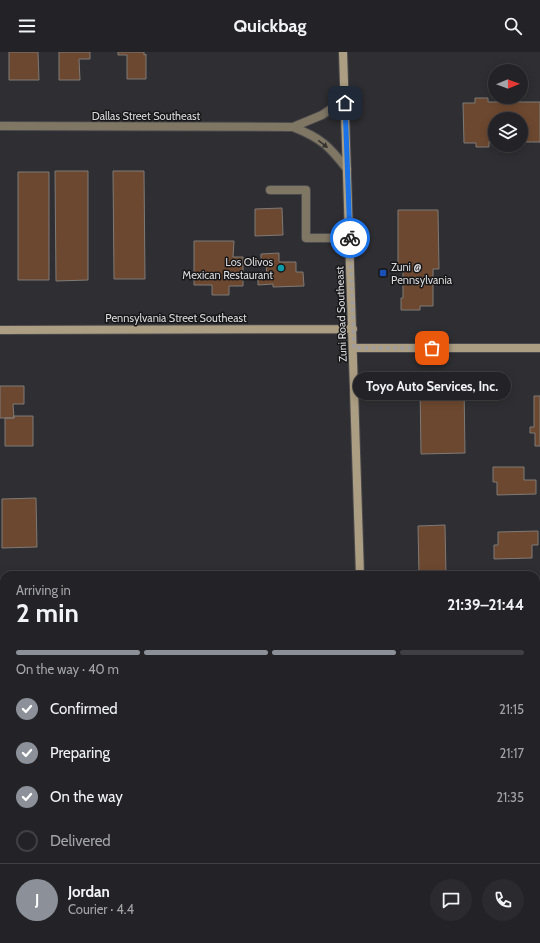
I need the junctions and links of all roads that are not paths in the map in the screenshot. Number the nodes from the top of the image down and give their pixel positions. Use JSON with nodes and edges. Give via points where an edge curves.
{"nodes":[{"id":1,"x":343,"y":52,"type":"edge"},
{"id":2,"x":344,"y":92,"type":"junction"},
{"id":3,"x":0,"y":126,"type":"edge"},
{"id":4,"x":293,"y":127,"type":"junction"},
{"id":5,"x":347,"y":169,"type":"junction"},
{"id":6,"x":270,"y":190,"type":"dead end"},
{"id":7,"x":350,"y":238,"type":"junction"},
{"id":8,"x":353,"y":329,"type":"junction"},
{"id":9,"x":0,"y":330,"type":"edge"},
{"id":10,"x":354,"y":348,"type":"junction"},
{"id":11,"x":540,"y":348,"type":"edge"},
{"id":12,"x":360,"y":571,"type":"edge"}],
"edges":[{"from":1,"to":2,"type":"street","name":"Zuni Road Southeast"},
{"from":2,"to":4,"type":"street","name":"Dallas Street Southeast","via":[[334,107]]},
{"from":2,"to":5,"type":"street","name":"Zuni Road Southeast"},
{"from":3,"to":4,"type":"street","name":"Dallas Street Southeast"},
{"from":4,"to":5,"type":"street","name":"Dallas Street Southeast","one_way":true,"via":[[321,141]]},
{"from":5,"to":7,"type":"street","name":"Zuni Road Southeast"},
{"from":6,"to":7,"type":"street","via":[[306,190],[306,238]]},
{"from":7,"to":8,"type":"street","name":"Zuni Road Southeast"},
{"from":8,"to":9,"type":"street","name":"Pennsylvania Street Southeast"},
{"from":8,"to":10,"type":"street","name":"Zuni Road Southeast"},
{"from":10,"to":11,"type":"street"},
{"from":10,"to":12,"type":"street","name":"Zuni Road Southeast"}]}
